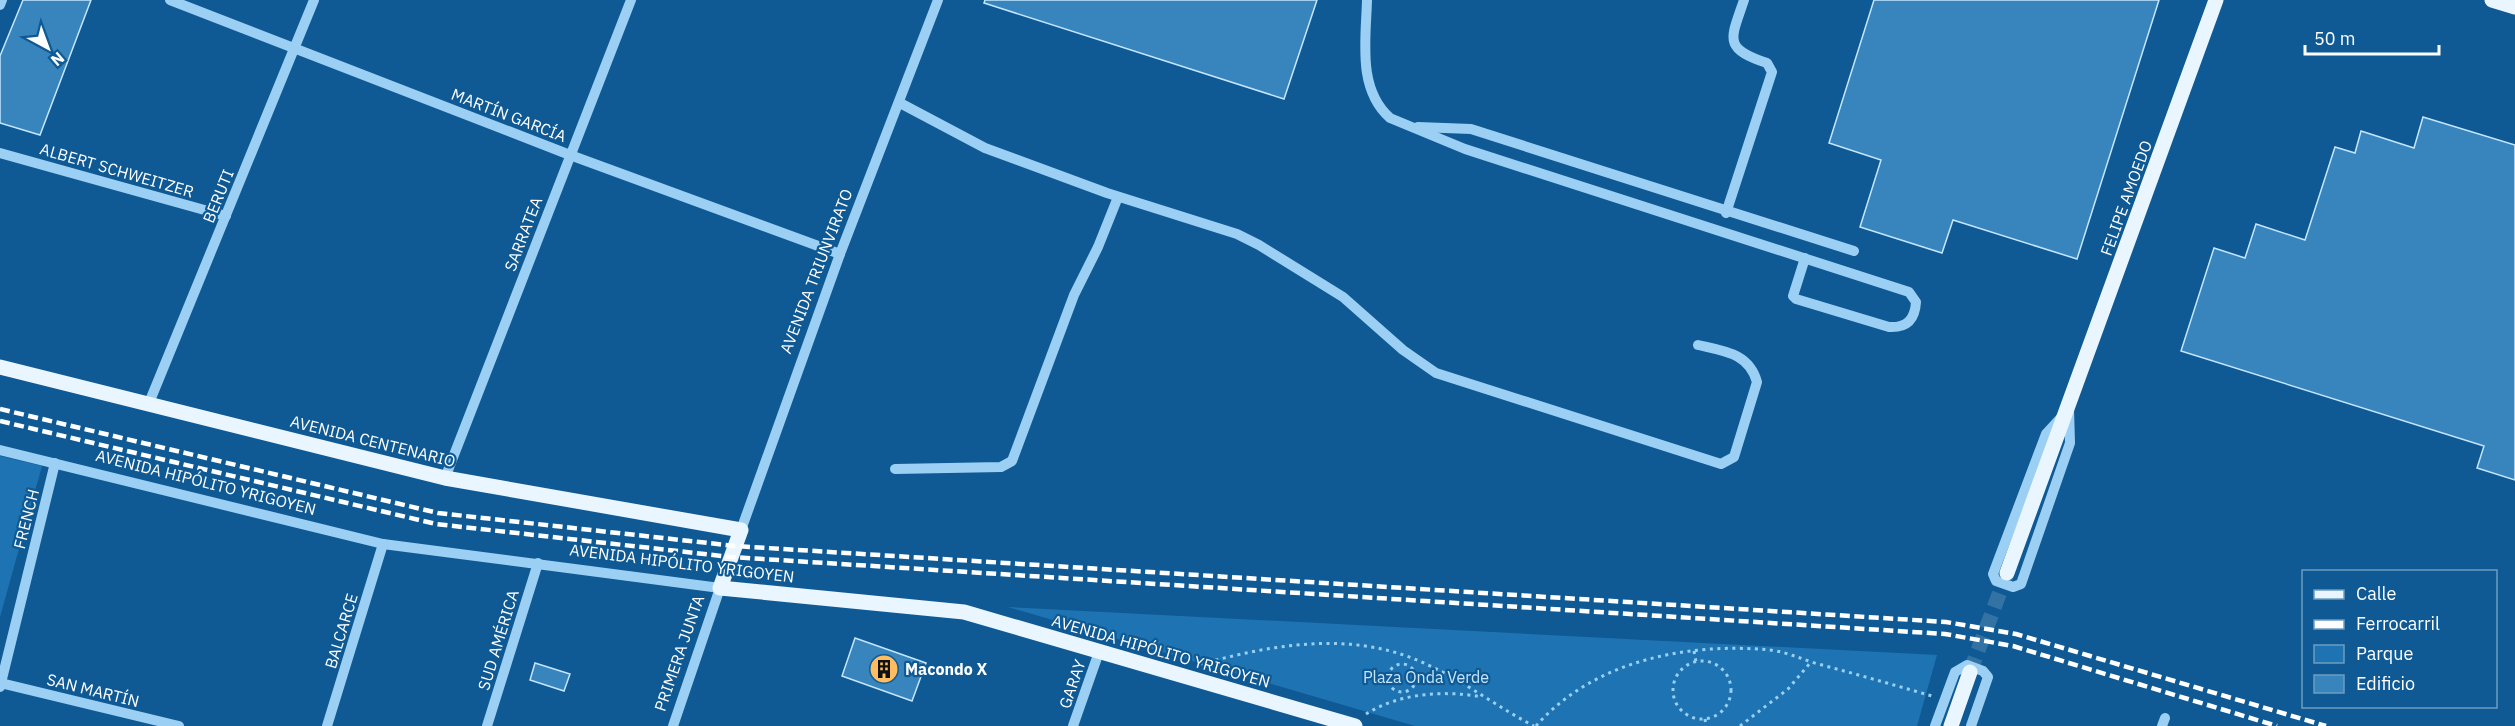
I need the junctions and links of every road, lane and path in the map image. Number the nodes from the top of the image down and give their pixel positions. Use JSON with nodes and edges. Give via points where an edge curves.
{"nodes":[{"id":1,"x":2,"y":0,"type":"edge"},
{"id":2,"x":170,"y":0,"type":"edge"},
{"id":3,"x":314,"y":0,"type":"edge"},
{"id":4,"x":631,"y":0,"type":"edge"},
{"id":5,"x":938,"y":0,"type":"edge"},
{"id":6,"x":1367,"y":0,"type":"edge"},
{"id":7,"x":1744,"y":0,"type":"edge"},
{"id":8,"x":2217,"y":0,"type":"edge"},
{"id":9,"x":2492,"y":0,"type":"edge"},
{"id":10,"x":0,"y":5,"type":"edge"},
{"id":11,"x":2515,"y":7,"type":"edge"},
{"id":12,"x":295,"y":48,"type":"junction"},
{"id":13,"x":900,"y":103,"type":"junction"},
{"id":14,"x":1408,"y":127,"type":"junction"},
{"id":15,"x":0,"y":153,"type":"edge"},
{"id":16,"x":570,"y":155,"type":"junction"},
{"id":17,"x":1118,"y":197,"type":"junction"},
{"id":18,"x":1726,"y":213,"type":"junction"},
{"id":19,"x":226,"y":216,"type":"junction"},
{"id":20,"x":1854,"y":252,"type":"dead end"},
{"id":21,"x":840,"y":254,"type":"junction"},
{"id":22,"x":1805,"y":258,"type":"junction"},
{"id":23,"x":1698,"y":345,"type":"dead end"},
{"id":24,"x":0,"y":367,"type":"edge"},
{"id":25,"x":149,"y":403,"type":"junction"},
{"id":26,"x":2069,"y":409,"type":"junction"},
{"id":27,"x":0,"y":450,"type":"edge"},
{"id":28,"x":55,"y":463,"type":"junction"},
{"id":29,"x":896,"y":469,"type":"dead end"},
{"id":30,"x":445,"y":478,"type":"junction"},
{"id":31,"x":741,"y":530,"type":"junction"},
{"id":32,"x":383,"y":544,"type":"junction"},
{"id":33,"x":732,"y":557,"type":"joint"},
{"id":34,"x":538,"y":563,"type":"junction"},
{"id":35,"x":2007,"y":573,"type":"tunnel mouth"},
{"id":36,"x":720,"y":588,"type":"junction"},
{"id":37,"x":1099,"y":651,"type":"junction"},
{"id":38,"x":1694,"y":651,"type":"junction"},
{"id":39,"x":1409,"y":656,"type":"junction"},
{"id":40,"x":1696,"y":662,"type":"junction"},
{"id":41,"x":1811,"y":662,"type":"junction"},
{"id":42,"x":1406,"y":664,"type":"junction"},
{"id":43,"x":1970,"y":672,"type":"tunnel mouth"},
{"id":44,"x":1175,"y":673,"type":"junction"},
{"id":45,"x":1,"y":685,"type":"edge"},
{"id":46,"x":1401,"y":692,"type":"junction"},
{"id":47,"x":1484,"y":697,"type":"junction"},
{"id":48,"x":1945,"y":699,"type":"junction"},
{"id":49,"x":1401,"y":701,"type":"junction"},
{"id":50,"x":1705,"y":719,"type":"junction"},
{"id":51,"x":1321,"y":721,"type":"edge"},
{"id":52,"x":1353,"y":725,"type":"edge"},
{"id":53,"x":179,"y":726,"type":"edge"},
{"id":54,"x":327,"y":726,"type":"edge"},
{"id":55,"x":488,"y":726,"type":"edge"},
{"id":56,"x":673,"y":726,"type":"edge"},
{"id":57,"x":1073,"y":726,"type":"edge"},
{"id":58,"x":1535,"y":726,"type":"edge"},
{"id":59,"x":1706,"y":726,"type":"edge"},
{"id":60,"x":1740,"y":726,"type":"edge"},
{"id":61,"x":1935,"y":726,"type":"edge"},
{"id":62,"x":1951,"y":726,"type":"edge"},
{"id":63,"x":1971,"y":726,"type":"edge"}],
"edges":[{"from":1,"to":10,"type":"street"},
{"from":2,"to":12,"type":"street","name":"MARTÍN GARCÍA"},
{"from":3,"to":12,"type":"street","name":"BERUTI"},
{"from":4,"to":16,"type":"street","name":"SARRATEA"},
{"from":5,"to":13,"type":"street","name":"AVENIDA TRIUNVIRATO"},
{"from":6,"to":14,"type":"street","via":[[1369,85],[1381,110]]},
{"from":7,"to":18,"type":"street","via":[[1733,32],[1734,42],[1738,51],[1767,63],[1772,72]]},
{"from":8,"to":26,"type":"main road","name":"FELIPE AMOEDO"},
{"from":9,"to":11,"type":"main road"},
{"from":12,"to":16,"type":"street","name":"MARTÍN GARCÍA"},
{"from":12,"to":19,"type":"street","name":"BERUTI"},
{"from":13,"to":17,"type":"street","via":[[985,148]]},
{"from":13,"to":21,"type":"street","name":"AVENIDA TRIUNVIRATO"},
{"from":14,"to":18,"type":"street","via":[[1470,129]]},
{"from":14,"to":22,"type":"street","via":[[1476,153]]},
{"from":15,"to":19,"type":"street","name":"ALBERT SCHWEITZER"},
{"from":16,"to":21,"type":"street","name":"MARTÍN GARCÍA"},
{"from":16,"to":30,"type":"street","name":"SARRATEA"},
{"from":17,"to":23,"type":"street","via":[[1237,234],[1277,254],[1343,297],[1402,350],[1436,373],[1721,464],[1734,457],[1757,382],[1740,356]]},
{"from":17,"to":29,"type":"street","via":[[1074,295],[1012,461],[1001,467]]},
{"from":18,"to":20,"type":"street"},
{"from":19,"to":25,"type":"street","name":"BERUTI"},
{"from":21,"to":31,"type":"street","name":"AVENIDA TRIUNVIRATO"},
{"from":22,"to":22,"type":"street","via":[[1793,290],[1796,299],[1889,327],[1911,321],[1916,302],[1909,292]]},
{"from":24,"to":25,"type":"main road","name":"AVENIDA CENTENARIO"},
{"from":25,"to":30,"type":"main road","name":"AVENIDA CENTENARIO"},
{"from":26,"to":26,"type":"street","name":"FELIPE AMOEDO","via":[[2046,434],[1992,574],[1996,581],[2013,587],[2020,584],[2070,443]]},
{"from":26,"to":35,"type":"main road","name":"FELIPE AMOEDO"},
{"from":27,"to":28,"type":"street","name":"AVENIDA HIPÓLITO YRIGOYEN"},
{"from":28,"to":32,"type":"street","name":"AVENIDA HIPÓLITO YRIGOYEN"},
{"from":28,"to":45,"type":"street","name":"FRENCH"},
{"from":30,"to":31,"type":"main road","name":"AVENIDA CENTENARIO"},
{"from":31,"to":33,"type":"main road","name":"AVENIDA TRIUNVIRATO"},
{"from":32,"to":34,"type":"street","name":"AVENIDA HIPÓLITO YRIGOYEN"},
{"from":32,"to":54,"type":"street","name":"BALCARCE"},
{"from":33,"to":36,"type":"main road","name":"PRIMERA JUNTA"},
{"from":34,"to":36,"type":"street","name":"AVENIDA HIPÓLITO YRIGOYEN"},
{"from":34,"to":55,"type":"street","name":"SUD AMÉRICA"},
{"from":36,"to":37,"type":"main road","name":"AVENIDA HIPÓLITO YRIGOYEN","via":[[946,609]]},
{"from":36,"to":56,"type":"street","name":"PRIMERA JUNTA"},
{"from":37,"to":44,"type":"main road","name":"AVENIDA HIPÓLITO YRIGOYEN"},
{"from":37,"to":57,"type":"street","name":"GARAY"},
{"from":38,"to":40,"type":"path"},
{"from":38,"to":41,"type":"path","via":[[1770,650]]},
{"from":38,"to":58,"type":"path","via":[[1635,662],[1602,676],[1550,710]]},
{"from":39,"to":42,"type":"path"},
{"from":39,"to":44,"type":"path","via":[[1374,645],[1294,644],[1259,649]]},
{"from":39,"to":47,"type":"path"},
{"from":40,"to":50,"type":"path","via":[[1678,674],[1673,691],[1686,714]]},
{"from":40,"to":50,"type":"path","via":[[1721,668],[1731,686],[1728,705],[1721,713]]},
{"from":41,"to":48,"type":"path"},
{"from":41,"to":60,"type":"path","via":[[1788,689]]},
{"from":42,"to":46,"type":"path","via":[[1416,673],[1416,682],[1410,690]]},
{"from":42,"to":46,"type":"path","via":[[1393,667],[1388,675],[1392,688]]},
{"from":43,"to":62,"type":"main road"},
{"from":44,"to":51,"type":"main road","name":"AVENIDA HIPÓLITO YRIGOYEN"},
{"from":45,"to":53,"type":"street","name":"SAN MARTÍN"},
{"from":46,"to":49,"type":"path"},
{"from":47,"to":49,"type":"path","via":[[1433,694]]},
{"from":47,"to":58,"type":"path"},
{"from":48,"to":61,"type":"street"},
{"from":48,"to":63,"type":"street","via":[[1958,668],[1966,665],[1983,671],[1988,681]]},
{"from":49,"to":52,"type":"path","via":[[1373,710]]},
{"from":50,"to":59,"type":"path"},
{"from":51,"to":52,"type":"main road","name":"AVENIDA HIPÓLITO YRIGOYEN"}]}
